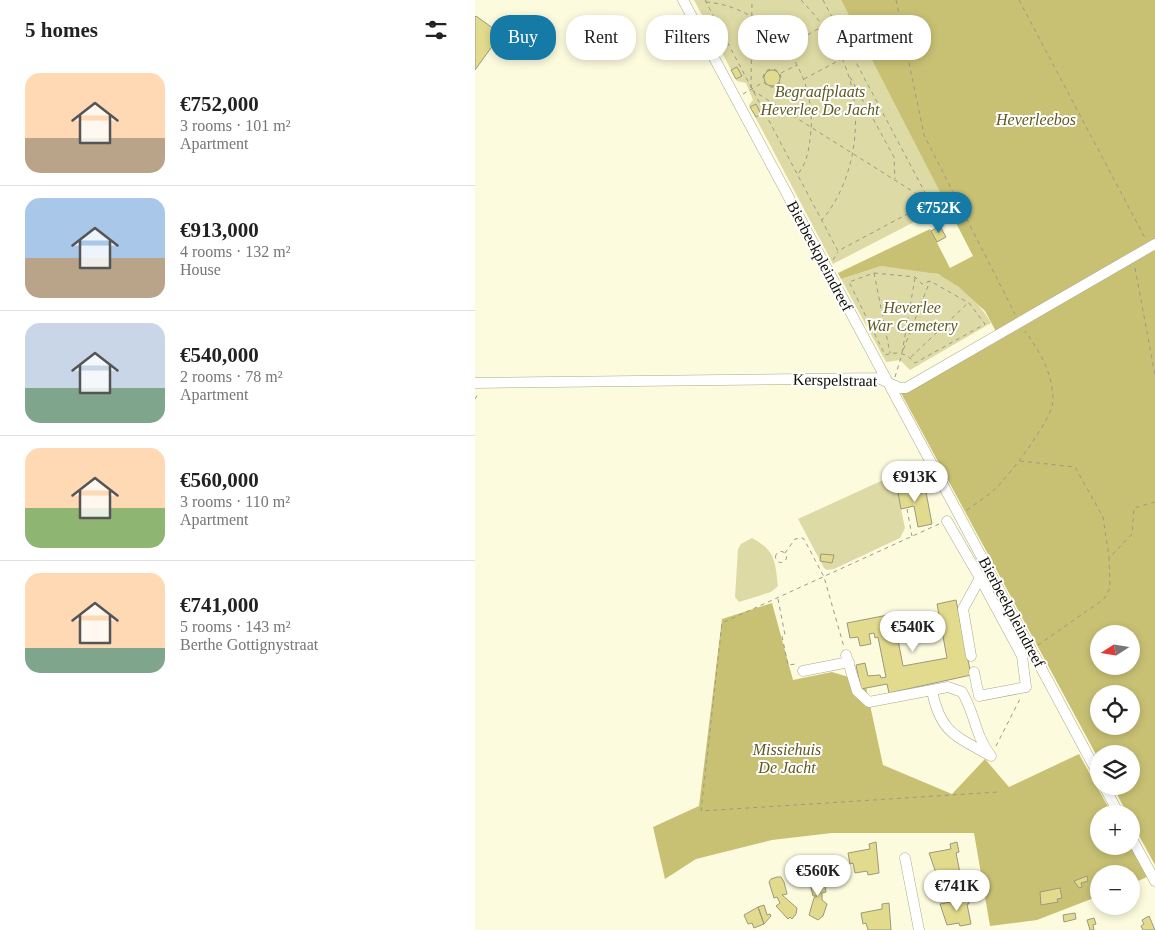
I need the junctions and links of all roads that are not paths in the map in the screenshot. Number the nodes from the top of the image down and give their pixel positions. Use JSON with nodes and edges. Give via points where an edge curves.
{"nodes":[{"id":1,"x":683,"y":0,"type":"edge"},
{"id":2,"x":1152,"y":245,"type":"edge"},
{"id":3,"x":890,"y":382,"type":"junction"},
{"id":4,"x":475,"y":383,"type":"edge"},
{"id":5,"x":947,"y":521,"type":"road end"},
{"id":6,"x":980,"y":578,"type":"junction"},
{"id":7,"x":971,"y":656,"type":"dead end"},
{"id":8,"x":800,"y":667,"type":"road end"},
{"id":9,"x":974,"y":672,"type":"dead end"},
{"id":10,"x":932,"y":691,"type":"junction"},
{"id":11,"x":1090,"y":759,"type":"edge"},
{"id":12,"x":1140,"y":854,"type":"edge"},
{"id":13,"x":905,"y":858,"type":"dead end"},
{"id":14,"x":1155,"y":881,"type":"edge"},
{"id":15,"x":919,"y":930,"type":"edge"}],
"edges":[{"from":1,"to":3,"type":"street","name":"Bierbeekpleindreef"},
{"from":2,"to":3,"type":"street","name":"Kerspelstraat","via":[[906,388]]},
{"from":3,"to":4,"type":"street","name":"Kerspelstraat","via":[[877,378]]},
{"from":3,"to":11,"type":"street","name":"Bierbeekpleindreef"},
{"from":5,"to":6,"type":"street"},
{"from":6,"to":7,"type":"street","via":[[963,609]]},
{"from":6,"to":9,"type":"street","via":[[1022,656],[1026,687],[979,696]]},
{"from":8,"to":10,"type":"street","via":[[847,658],[857,691],[869,702]]},
{"from":10,"to":10,"type":"street","via":[[938,714],[946,728],[991,756],[979,741],[971,709],[962,692],[948,687]]},
{"from":12,"to":14,"type":"street"},
{"from":13,"to":15,"type":"street"}]}
